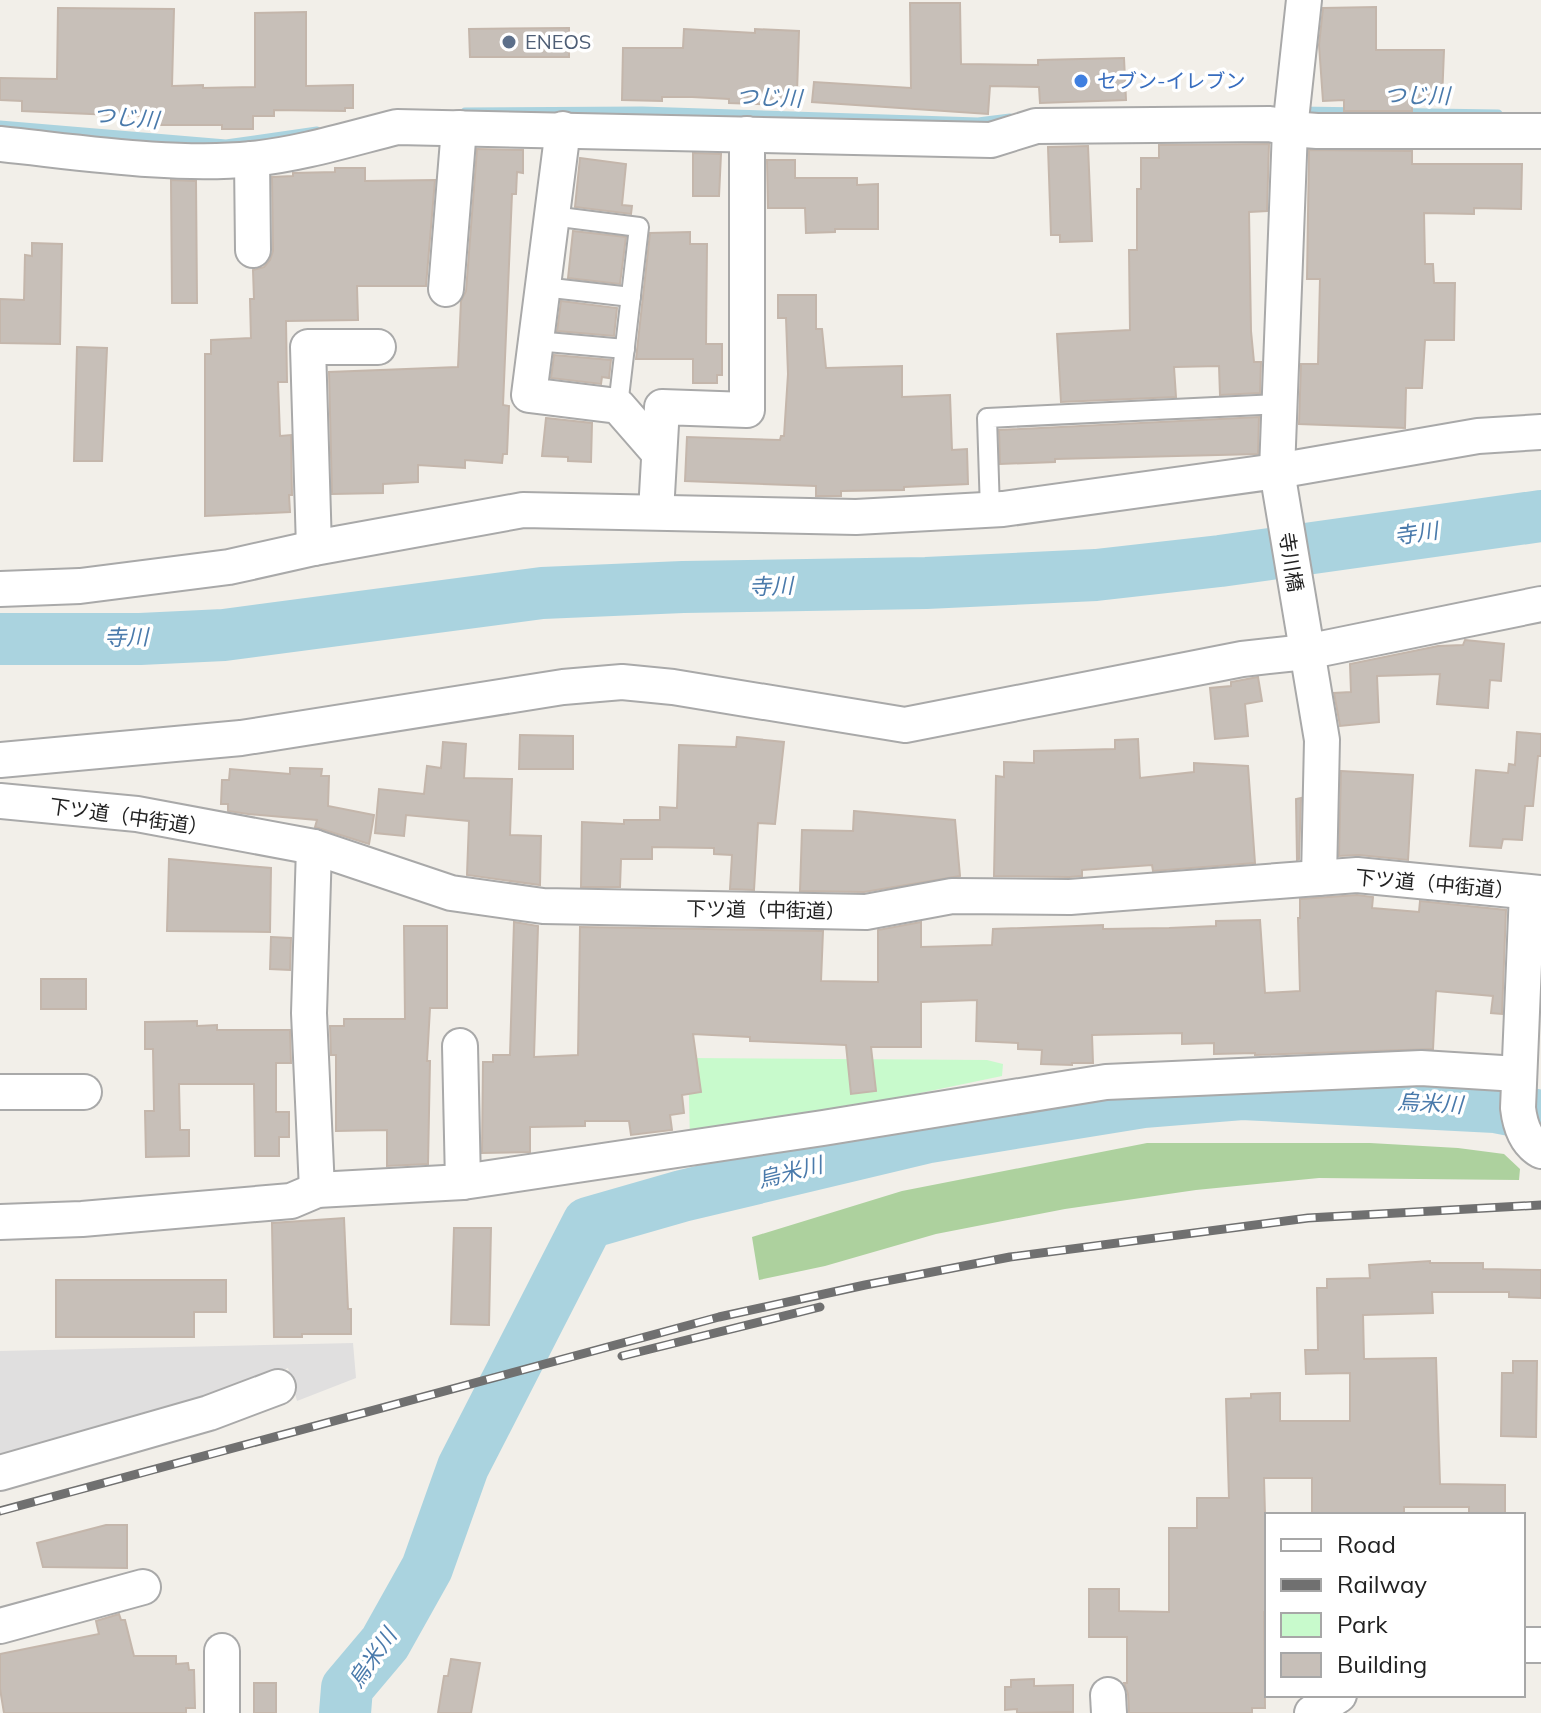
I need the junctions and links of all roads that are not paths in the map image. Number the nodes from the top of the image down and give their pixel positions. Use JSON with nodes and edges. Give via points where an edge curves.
{"nodes":[{"id":1,"x":1304,"y":0,"type":"edge"},
{"id":2,"x":1291,"y":118,"type":"junction"},
{"id":3,"x":459,"y":128,"type":"junction"},
{"id":4,"x":563,"y":129,"type":"junction"},
{"id":5,"x":1541,"y":131,"type":"edge"},
{"id":6,"x":747,"y":134,"type":"junction"},
{"id":7,"x":0,"y":144,"type":"edge"},
{"id":8,"x":252,"y":159,"type":"junction"},
{"id":9,"x":552,"y":216,"type":"junction"},
{"id":10,"x":253,"y":250,"type":"dead end"},
{"id":11,"x":543,"y":287,"type":"junction"},
{"id":12,"x":446,"y":289,"type":"dead end"},
{"id":13,"x":631,"y":297,"type":"junction"},
{"id":14,"x":536,"y":341,"type":"junction"},
{"id":15,"x":378,"y":347,"type":"dead end"},
{"id":16,"x":625,"y":349,"type":"junction"},
{"id":17,"x":1280,"y":404,"type":"junction"},
{"id":18,"x":618,"y":406,"type":"junction"},
{"id":19,"x":1541,"y":432,"type":"edge"},
{"id":20,"x":659,"y":453,"type":"junction"},
{"id":21,"x":1278,"y":477,"type":"junction"},
{"id":22,"x":990,"y":510,"type":"junction"},
{"id":23,"x":656,"y":512,"type":"junction"},
{"id":24,"x":314,"y":548,"type":"junction"},
{"id":25,"x":0,"y":589,"type":"edge"},
{"id":26,"x":1541,"y":604,"type":"edge"},
{"id":27,"x":1305,"y":646,"type":"junction"},
{"id":28,"x":0,"y":760,"type":"edge"},
{"id":29,"x":0,"y":801,"type":"edge"},
{"id":30,"x":314,"y":847,"type":"junction"},
{"id":31,"x":1319,"y":878,"type":"junction"},
{"id":32,"x":1534,"y":892,"type":"edge"},
{"id":33,"x":460,"y":1046,"type":"dead end"},
{"id":34,"x":1518,"y":1074,"type":"junction"},
{"id":35,"x":0,"y":1092,"type":"edge"},
{"id":36,"x":84,"y":1092,"type":"dead end"},
{"id":37,"x":1541,"y":1151,"type":"edge"},
{"id":38,"x":463,"y":1182,"type":"junction"},
{"id":39,"x":317,"y":1190,"type":"junction"},
{"id":40,"x":0,"y":1222,"type":"edge"},
{"id":41,"x":278,"y":1387,"type":"dead end"},
{"id":42,"x":0,"y":1473,"type":"edge"},
{"id":43,"x":143,"y":1587,"type":"dead end"},
{"id":44,"x":0,"y":1626,"type":"edge"},
{"id":45,"x":222,"y":1651,"type":"dead end"},
{"id":46,"x":1336,"y":1697,"type":"edge"},
{"id":47,"x":222,"y":1713,"type":"edge"},
{"id":48,"x":1312,"y":1713,"type":"edge"}],
"edges":[{"from":1,"to":2,"type":"street","name":"寺川橋"},
{"from":2,"to":5,"type":"street"},
{"from":2,"to":6,"type":"street","via":[[1270,124],[1036,126],[991,140]]},
{"from":2,"to":17,"type":"street","name":"寺川橋"},
{"from":3,"to":4,"type":"street"},
{"from":3,"to":8,"type":"street","via":[[397,127]]},
{"from":3,"to":12,"type":"street"},
{"from":4,"to":6,"type":"street"},
{"from":4,"to":9,"type":"street"},
{"from":6,"to":20,"type":"street","via":[[747,410],[662,407]]},
{"from":7,"to":8,"type":"street","via":[[191,160]]},
{"from":8,"to":10,"type":"street"},
{"from":9,"to":11,"type":"street"},
{"from":9,"to":13,"type":"lane","via":[[639,227]]},
{"from":11,"to":13,"type":"lane"},
{"from":11,"to":14,"type":"street"},
{"from":13,"to":16,"type":"lane"},
{"from":14,"to":16,"type":"lane"},
{"from":14,"to":18,"type":"street","via":[[529,395]]},
{"from":15,"to":24,"type":"street","via":[[308,347]]},
{"from":16,"to":18,"type":"lane"},
{"from":17,"to":21,"type":"street","name":"寺川橋"},
{"from":17,"to":22,"type":"lane","via":[[987,418]]},
{"from":18,"to":20,"type":"street"},
{"from":19,"to":21,"type":"street","via":[[1478,436]]},
{"from":20,"to":23,"type":"street"},
{"from":21,"to":22,"type":"street"},
{"from":21,"to":27,"type":"street","name":"寺川橋"},
{"from":22,"to":23,"type":"street","via":[[856,517]]},
{"from":23,"to":24,"type":"street","via":[[523,510]]},
{"from":24,"to":25,"type":"street","via":[[229,567],[80,586]]},
{"from":26,"to":27,"type":"street"},
{"from":27,"to":28,"type":"street","via":[[905,725],[622,682],[241,738]]},
{"from":27,"to":31,"type":"street","name":"寺川橋","via":[[1322,740]]},
{"from":29,"to":30,"type":"street","name":"下ツ道（中街道）","via":[[137,814]]},
{"from":30,"to":31,"type":"street","name":"下ツ道（中街道）","via":[[451,893],[543,906],[866,912],[952,896],[1070,897]]},
{"from":30,"to":39,"type":"street","via":[[309,1013]]},
{"from":31,"to":32,"type":"street","name":"下ツ道（中街道）","via":[[1357,875]]},
{"from":32,"to":34,"type":"street"},
{"from":33,"to":38,"type":"street"},
{"from":34,"to":37,"type":"street","via":[[1520,1124],[1531,1146]]},
{"from":34,"to":38,"type":"street","via":[[1421,1068],[1106,1082]]},
{"from":35,"to":36,"type":"street"},
{"from":38,"to":39,"type":"street"},
{"from":39,"to":40,"type":"street","via":[[291,1201]]},
{"from":41,"to":42,"type":"street","via":[[209,1413]]},
{"from":43,"to":44,"type":"street"},
{"from":45,"to":47,"type":"street"},
{"from":46,"to":48,"type":"street"}]}
